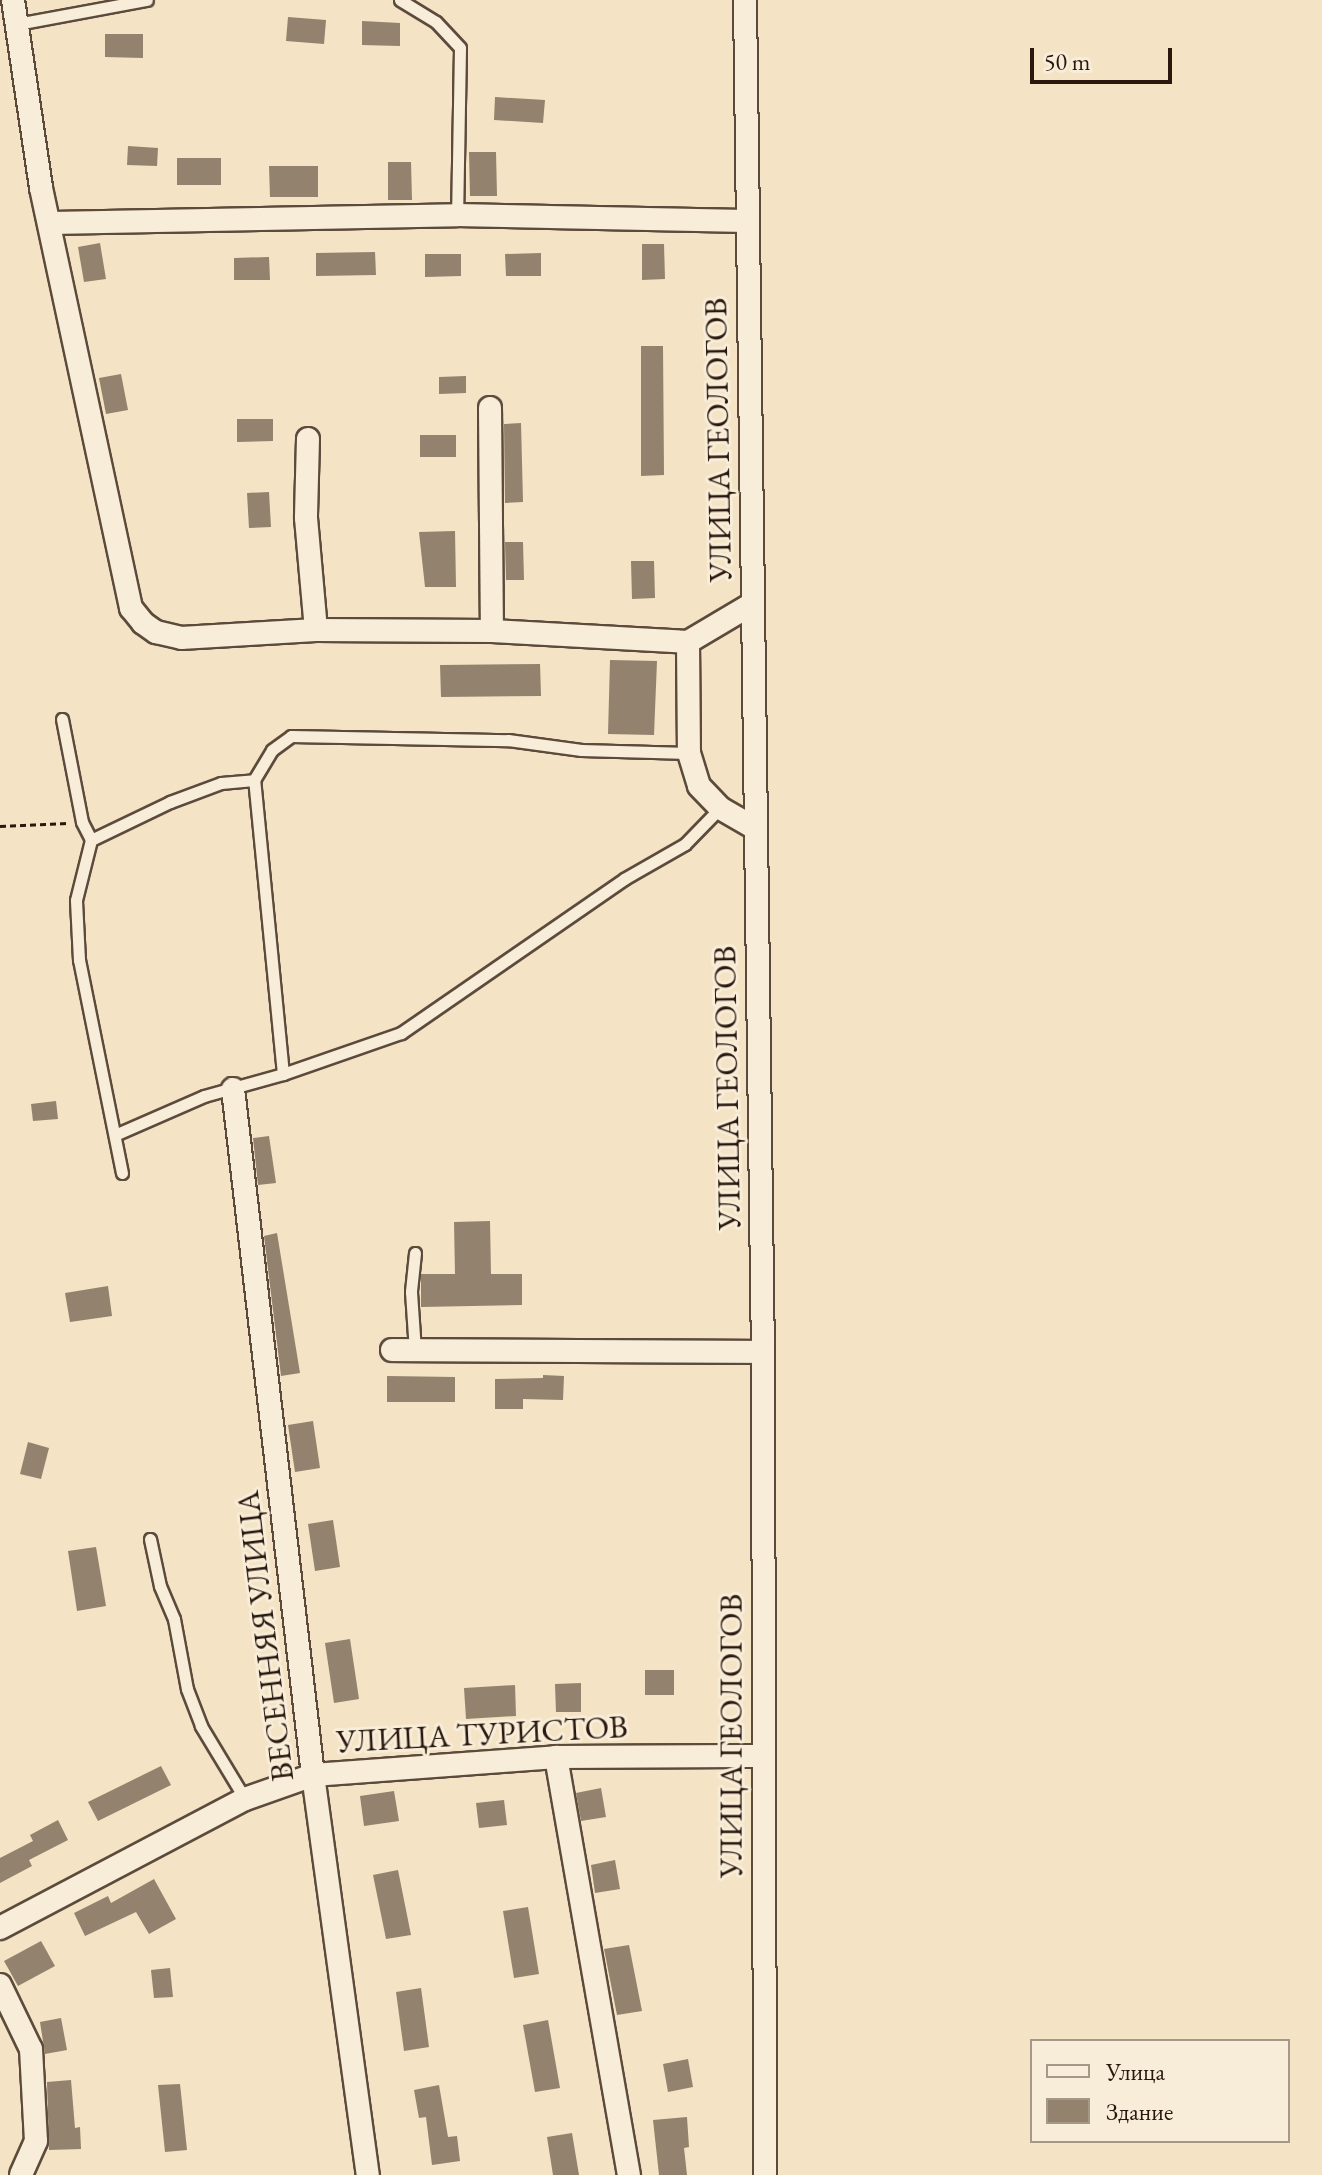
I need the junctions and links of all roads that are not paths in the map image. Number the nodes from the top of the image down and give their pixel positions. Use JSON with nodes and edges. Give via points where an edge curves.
{"nodes":[{"id":1,"x":13,"y":0,"type":"edge"},
{"id":2,"x":147,"y":0,"type":"edge"},
{"id":3,"x":400,"y":0,"type":"edge"},
{"id":4,"x":745,"y":0,"type":"edge"},
{"id":5,"x":17,"y":24,"type":"junction"},
{"id":6,"x":457,"y":215,"type":"junction"},
{"id":7,"x":746,"y":221,"type":"junction"},
{"id":8,"x":51,"y":223,"type":"junction"},
{"id":9,"x":490,"y":408,"type":"dead end"},
{"id":10,"x":308,"y":439,"type":"dead end"},
{"id":11,"x":752,"y":604,"type":"junction"},
{"id":12,"x":316,"y":630,"type":"junction"},
{"id":13,"x":492,"y":631,"type":"junction"},
{"id":14,"x":688,"y":642,"type":"junction"},
{"id":15,"x":62,"y":719,"type":"dead end"},
{"id":16,"x":689,"y":753,"type":"junction"},
{"id":17,"x":254,"y":780,"type":"junction"},
{"id":18,"x":720,"y":808,"type":"junction"},
{"id":19,"x":754,"y":828,"type":"junction"},
{"id":20,"x":91,"y":840,"type":"junction"},
{"id":21,"x":283,"y":1074,"type":"junction"},
{"id":22,"x":233,"y":1089,"type":"junction"},
{"id":23,"x":117,"y":1134,"type":"junction"},
{"id":24,"x":122,"y":1173,"type":"dead end"},
{"id":25,"x":415,"y":1253,"type":"dead end"},
{"id":26,"x":392,"y":1350,"type":"dead end"},
{"id":27,"x":415,"y":1350,"type":"junction"},
{"id":28,"x":763,"y":1352,"type":"junction"},
{"id":29,"x":150,"y":1539,"type":"dead end"},
{"id":30,"x":763,"y":1756,"type":"junction"},
{"id":31,"x":556,"y":1757,"type":"junction"},
{"id":32,"x":313,"y":1775,"type":"junction"},
{"id":33,"x":245,"y":1799,"type":"junction"},
{"id":34,"x":0,"y":1928,"type":"edge"},
{"id":35,"x":0,"y":1985,"type":"edge"},
{"id":36,"x":21,"y":2175,"type":"edge"},
{"id":37,"x":368,"y":2175,"type":"edge"},
{"id":38,"x":629,"y":2175,"type":"edge"},
{"id":39,"x":765,"y":2175,"type":"edge"}],
"edges":[{"from":1,"to":5,"type":"street"},
{"from":2,"to":5,"type":"lane"},
{"from":3,"to":6,"type":"lane","via":[[436,22],[460,48]]},
{"from":4,"to":7,"type":"street","name":"УЛИЦА ГЕОЛОГОВ"},
{"from":5,"to":8,"type":"street"},
{"from":6,"to":7,"type":"street"},
{"from":6,"to":8,"type":"street"},
{"from":7,"to":11,"type":"street","name":"УЛИЦА ГЕОЛОГОВ"},
{"from":8,"to":12,"type":"street","via":[[131,608],[156,632],[181,638]]},
{"from":9,"to":13,"type":"street"},
{"from":10,"to":12,"type":"street","via":[[306,518]]},
{"from":11,"to":14,"type":"street"},
{"from":11,"to":19,"type":"street","name":"УЛИЦА ГЕОЛОГОВ"},
{"from":12,"to":13,"type":"street"},
{"from":13,"to":14,"type":"street"},
{"from":14,"to":16,"type":"street"},
{"from":15,"to":20,"type":"lane","via":[[82,822]]},
{"from":16,"to":17,"type":"lane","via":[[581,750],[508,740],[291,736],[272,750]]},
{"from":16,"to":18,"type":"street","via":[[699,786]]},
{"from":17,"to":20,"type":"lane","via":[[221,783]]},
{"from":17,"to":21,"type":"lane"},
{"from":18,"to":19,"type":"street"},
{"from":18,"to":21,"type":"lane","via":[[685,844],[624,879],[401,1033]]},
{"from":19,"to":28,"type":"street","name":"УЛИЦА ГЕОЛОГОВ"},
{"from":20,"to":23,"type":"lane","via":[[76,900],[79,960]]},
{"from":21,"to":22,"type":"lane"},
{"from":22,"to":23,"type":"lane"},
{"from":22,"to":32,"type":"street","name":"ВЕСЕННЯЯ УЛИЦА"},
{"from":23,"to":24,"type":"lane"},
{"from":25,"to":27,"type":"lane"},
{"from":26,"to":27,"type":"street"},
{"from":27,"to":28,"type":"street"},
{"from":28,"to":30,"type":"street","name":"УЛИЦА ГЕОЛОГОВ"},
{"from":29,"to":33,"type":"lane","via":[[174,1619],[187,1689],[201,1726]]},
{"from":30,"to":31,"type":"street","name":"УЛИЦА ТУРИСТОВ"},
{"from":30,"to":39,"type":"street","name":"УЛИЦА ГЕОЛОГОВ"},
{"from":31,"to":32,"type":"street","name":"УЛИЦА ТУРИСТОВ"},
{"from":31,"to":38,"type":"street"},
{"from":32,"to":33,"type":"street","name":"УЛИЦА ТУРИСТОВ"},
{"from":32,"to":37,"type":"street","name":"ВЕСЕННЯЯ УЛИЦА"},
{"from":33,"to":34,"type":"street","name":"УЛИЦА ТУРИСТОВ"},
{"from":35,"to":36,"type":"street","via":[[31,2049],[36,2141]]}]}
